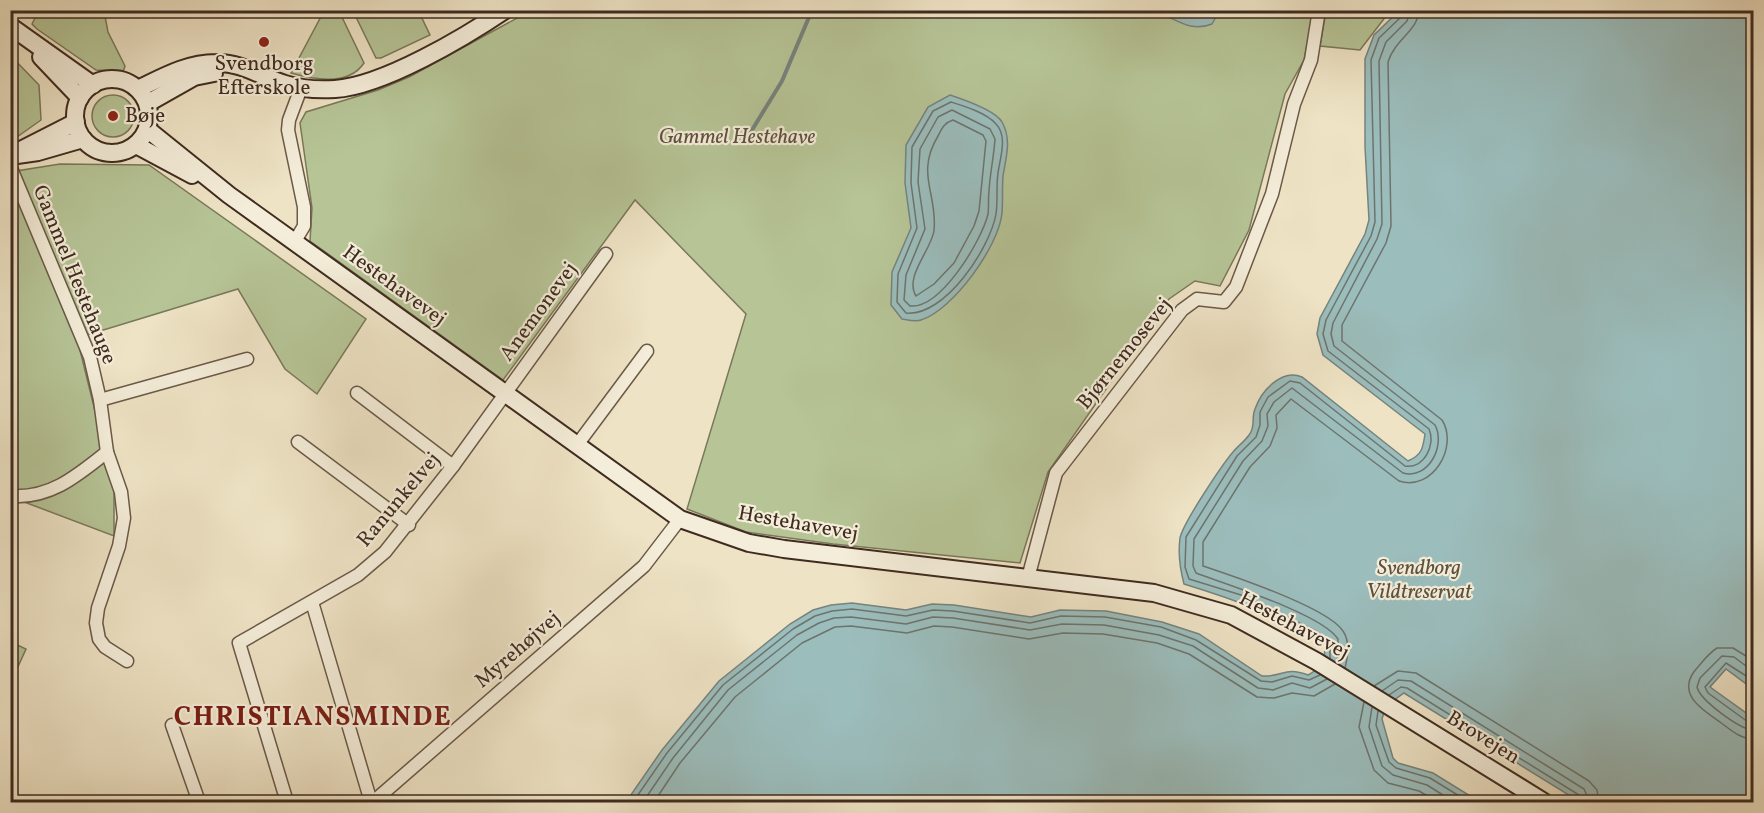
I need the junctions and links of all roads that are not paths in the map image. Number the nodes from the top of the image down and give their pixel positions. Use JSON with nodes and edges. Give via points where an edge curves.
{"nodes":[{"id":1,"x":505,"y":10,"type":"edge"},
{"id":2,"x":1319,"y":10,"type":"edge"},
{"id":3,"x":11,"y":26,"type":"edge"},
{"id":4,"x":93,"y":85,"type":"junction"},
{"id":5,"x":302,"y":88,"type":"junction"},
{"id":6,"x":143,"y":96,"type":"junction"},
{"id":7,"x":80,"y":98,"type":"junction"},
{"id":8,"x":76,"y":122,"type":"junction"},
{"id":9,"x":147,"y":129,"type":"junction"},
{"id":10,"x":83,"y":139,"type":"junction"},
{"id":11,"x":136,"y":145,"type":"junction"},
{"id":12,"x":10,"y":155,"type":"edge"},
{"id":13,"x":10,"y":166,"type":"edge"},
{"id":14,"x":229,"y":195,"type":"junction"},
{"id":15,"x":295,"y":241,"type":"junction"},
{"id":16,"x":606,"y":254,"type":"dead end"},
{"id":17,"x":647,"y":351,"type":"dead end"},
{"id":18,"x":247,"y":359,"type":"dead end"},
{"id":19,"x":357,"y":393,"type":"dead end"},
{"id":20,"x":504,"y":393,"type":"junction"},
{"id":21,"x":100,"y":400,"type":"junction"},
{"id":22,"x":298,"y":442,"type":"dead end"},
{"id":23,"x":576,"y":445,"type":"junction"},
{"id":24,"x":106,"y":452,"type":"junction"},
{"id":25,"x":453,"y":466,"type":"junction"},
{"id":26,"x":10,"y":496,"type":"edge"},
{"id":27,"x":680,"y":519,"type":"junction"},
{"id":28,"x":409,"y":525,"type":"junction"},
{"id":29,"x":1028,"y":578,"type":"junction"},
{"id":30,"x":312,"y":602,"type":"junction"},
{"id":31,"x":126,"y":661,"type":"dead end"},
{"id":32,"x":1398,"y":711,"type":"joint"},
{"id":33,"x":172,"y":725,"type":"dead end"},
{"id":34,"x":199,"y":802,"type":"edge"},
{"id":35,"x":288,"y":802,"type":"edge"},
{"id":36,"x":372,"y":802,"type":"edge"},
{"id":37,"x":1544,"y":802,"type":"edge"}],
"edges":[{"from":1,"to":5,"type":"street","via":[[425,56],[375,79],[337,89]]},
{"from":2,"to":29,"type":"street","name":"Bjørnemosevej","via":[[1311,60],[1294,104],[1272,194],[1236,287],[1224,302],[1197,298],[1182,310],[1056,473]]},
{"from":3,"to":4,"type":"street"},
{"from":3,"to":7,"type":"street"},
{"from":4,"to":6,"type":"street","via":[[116,79]]},
{"from":4,"to":7,"type":"street"},
{"from":5,"to":6,"type":"street","via":[[247,68],[194,77]]},
{"from":5,"to":15,"type":"street","via":[[288,130],[304,207],[304,226]]},
{"from":6,"to":9,"type":"street","via":[[150,116]]},
{"from":7,"to":8,"type":"street"},
{"from":8,"to":10,"type":"street"},
{"from":8,"to":12,"type":"street"},
{"from":9,"to":11,"type":"street"},
{"from":9,"to":14,"type":"street","name":"Hestehavevej"},
{"from":10,"to":11,"type":"street","via":[[92,147],[114,153]]},
{"from":10,"to":12,"type":"street","via":[[38,152]]},
{"from":11,"to":14,"type":"street","name":"Hestehavevej"},
{"from":13,"to":21,"type":"street","name":"Gammel Hestehauge","via":[[90,357]]},
{"from":14,"to":15,"type":"street","name":"Hestehavevej"},
{"from":15,"to":20,"type":"street","name":"Hestehavevej"},
{"from":16,"to":20,"type":"street","name":"Anemonevej"},
{"from":17,"to":23,"type":"street"},
{"from":18,"to":21,"type":"street","name":"Gammel Hestehauge"},
{"from":19,"to":25,"type":"street"},
{"from":20,"to":23,"type":"street","name":"Hestehavevej"},
{"from":20,"to":25,"type":"street","name":"Ranunkelvej"},
{"from":21,"to":24,"type":"street","name":"Gammel Hestehauge"},
{"from":22,"to":28,"type":"street"},
{"from":23,"to":27,"type":"street","name":"Hestehavevej"},
{"from":24,"to":26,"type":"street","via":[[63,485],[45,493]]},
{"from":24,"to":31,"type":"street","name":"Gammel Hestehauge","via":[[121,492],[124,518],[96,623],[105,647]]},
{"from":25,"to":28,"type":"street","name":"Ranunkelvej"},
{"from":27,"to":29,"type":"street","name":"Hestehavevej","via":[[749,543],[784,549]]},
{"from":27,"to":36,"type":"street","name":"Myrehøjvej","via":[[644,566]]},
{"from":28,"to":30,"type":"street","name":"Ranunkelvej","via":[[358,575]]},
{"from":29,"to":32,"type":"street","name":"Hestehavevej","via":[[1154,593],[1192,603],[1249,624]]},
{"from":30,"to":35,"type":"street","name":"Ranunkelvej","via":[[239,644]]},
{"from":30,"to":36,"type":"street"},
{"from":32,"to":37,"type":"street","name":"Brovejen"},
{"from":33,"to":34,"type":"street"}]}
